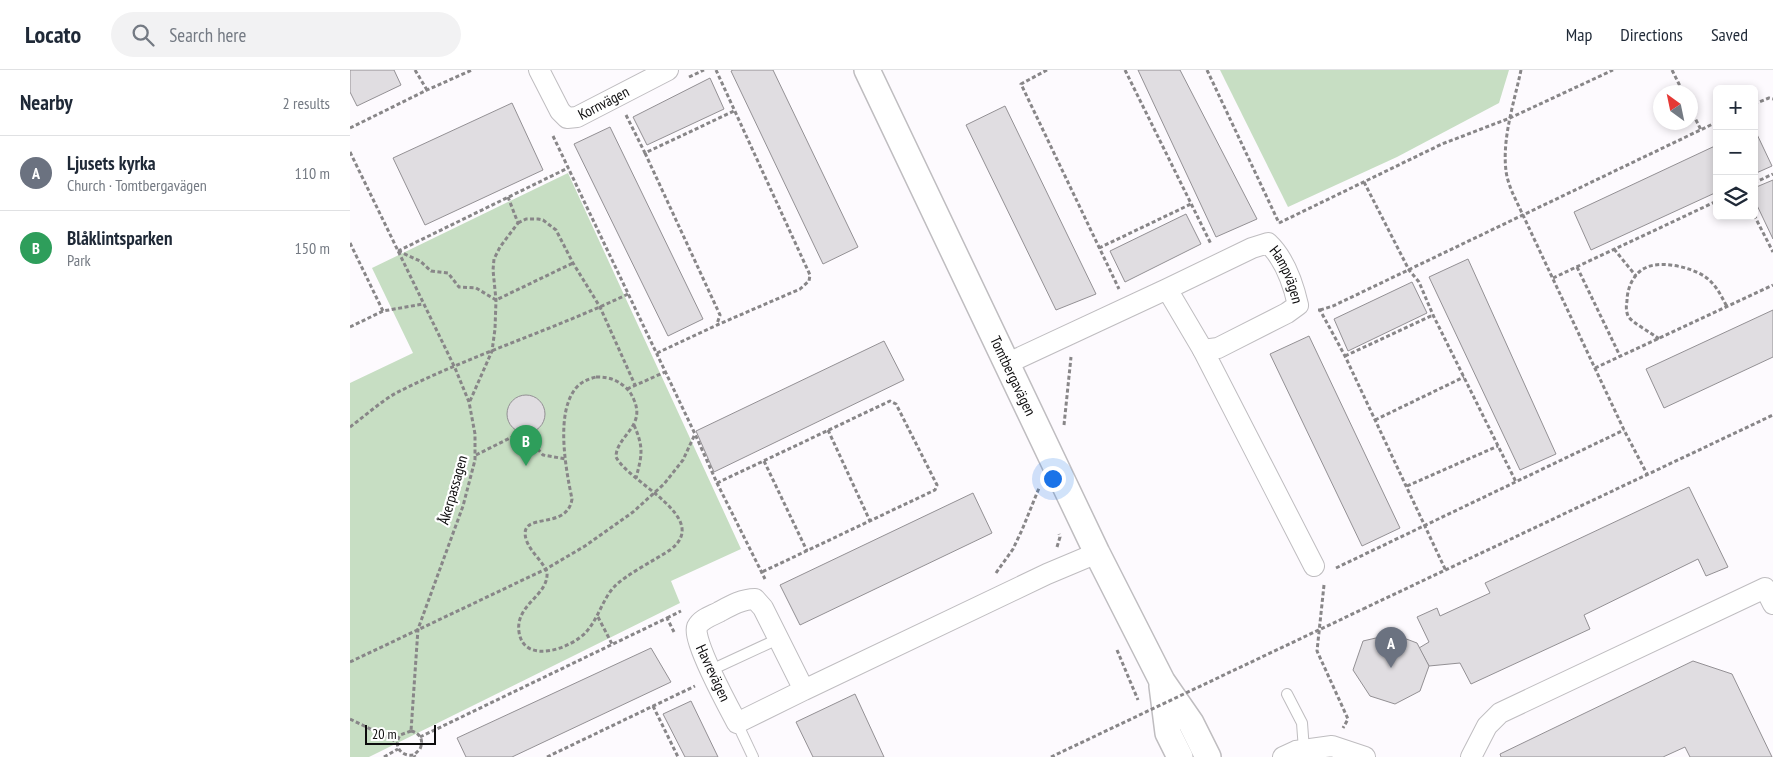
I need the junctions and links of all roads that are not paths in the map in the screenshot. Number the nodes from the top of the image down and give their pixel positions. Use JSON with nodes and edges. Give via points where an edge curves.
{"nodes":[{"id":1,"x":539,"y":70,"type":"edge"},
{"id":2,"x":867,"y":70,"type":"edge"},
{"id":3,"x":663,"y":71,"type":"edge"},
{"id":4,"x":1167,"y":289,"type":"junction"},
{"id":5,"x":1203,"y":350,"type":"junction"},
{"id":6,"x":1006,"y":364,"type":"junction"},
{"id":7,"x":1097,"y":553,"type":"junction"},
{"id":8,"x":1318,"y":571,"type":"road end"},
{"id":9,"x":1773,"y":604,"type":"edge"},
{"id":10,"x":778,"y":639,"type":"junction"},
{"id":11,"x":712,"y":674,"type":"junction"},
{"id":12,"x":1162,"y":681,"type":"junction"},
{"id":13,"x":804,"y":690,"type":"junction"},
{"id":14,"x":1287,"y":694,"type":"dead end"},
{"id":15,"x":737,"y":723,"type":"junction"},
{"id":16,"x":1304,"y":750,"type":"junction"},
{"id":17,"x":1356,"y":756,"type":"edge"},
{"id":18,"x":753,"y":757,"type":"edge"},
{"id":19,"x":1180,"y":757,"type":"edge"},
{"id":20,"x":1208,"y":757,"type":"edge"},
{"id":21,"x":1283,"y":757,"type":"edge"},
{"id":22,"x":1471,"y":757,"type":"edge"}],
"edges":[{"from":1,"to":3,"type":"street","name":"Kornvägen","via":[[560,111],[568,118],[577,117]]},
{"from":2,"to":6,"type":"street","name":"Tomtbergavägen"},
{"from":4,"to":5,"type":"street"},
{"from":4,"to":5,"type":"street","name":"Hampvägen","via":[[1268,243],[1283,262],[1298,305],[1218,348]]},
{"from":4,"to":6,"type":"street","name":"Hampvägen"},
{"from":5,"to":8,"type":"street"},
{"from":6,"to":7,"type":"street","name":"Tomtbergavägen"},
{"from":7,"to":12,"type":"street","name":"Tomtbergavägen"},
{"from":7,"to":13,"type":"street"},
{"from":9,"to":22,"type":"street","via":[[1765,588],[1500,713],[1487,726]]},
{"from":10,"to":11,"type":"lane"},
{"from":10,"to":11,"type":"street","name":"Havrevägen","via":[[755,599],[729,606],[701,621],[696,628],[696,637]]},
{"from":10,"to":13,"type":"street"},
{"from":11,"to":15,"type":"street","name":"Havrevägen"},
{"from":12,"to":19,"type":"street","name":"Tomtbergavägen","via":[[1168,733]]},
{"from":12,"to":20,"type":"street","name":"Tomtbergavägen","via":[[1191,723]]},
{"from":13,"to":15,"type":"street"},
{"from":14,"to":16,"type":"lane","via":[[1302,723]]},
{"from":15,"to":18,"type":"lane"},
{"from":16,"to":17,"type":"street","via":[[1332,746]]},
{"from":16,"to":21,"type":"street","via":[[1296,750]]}]}
